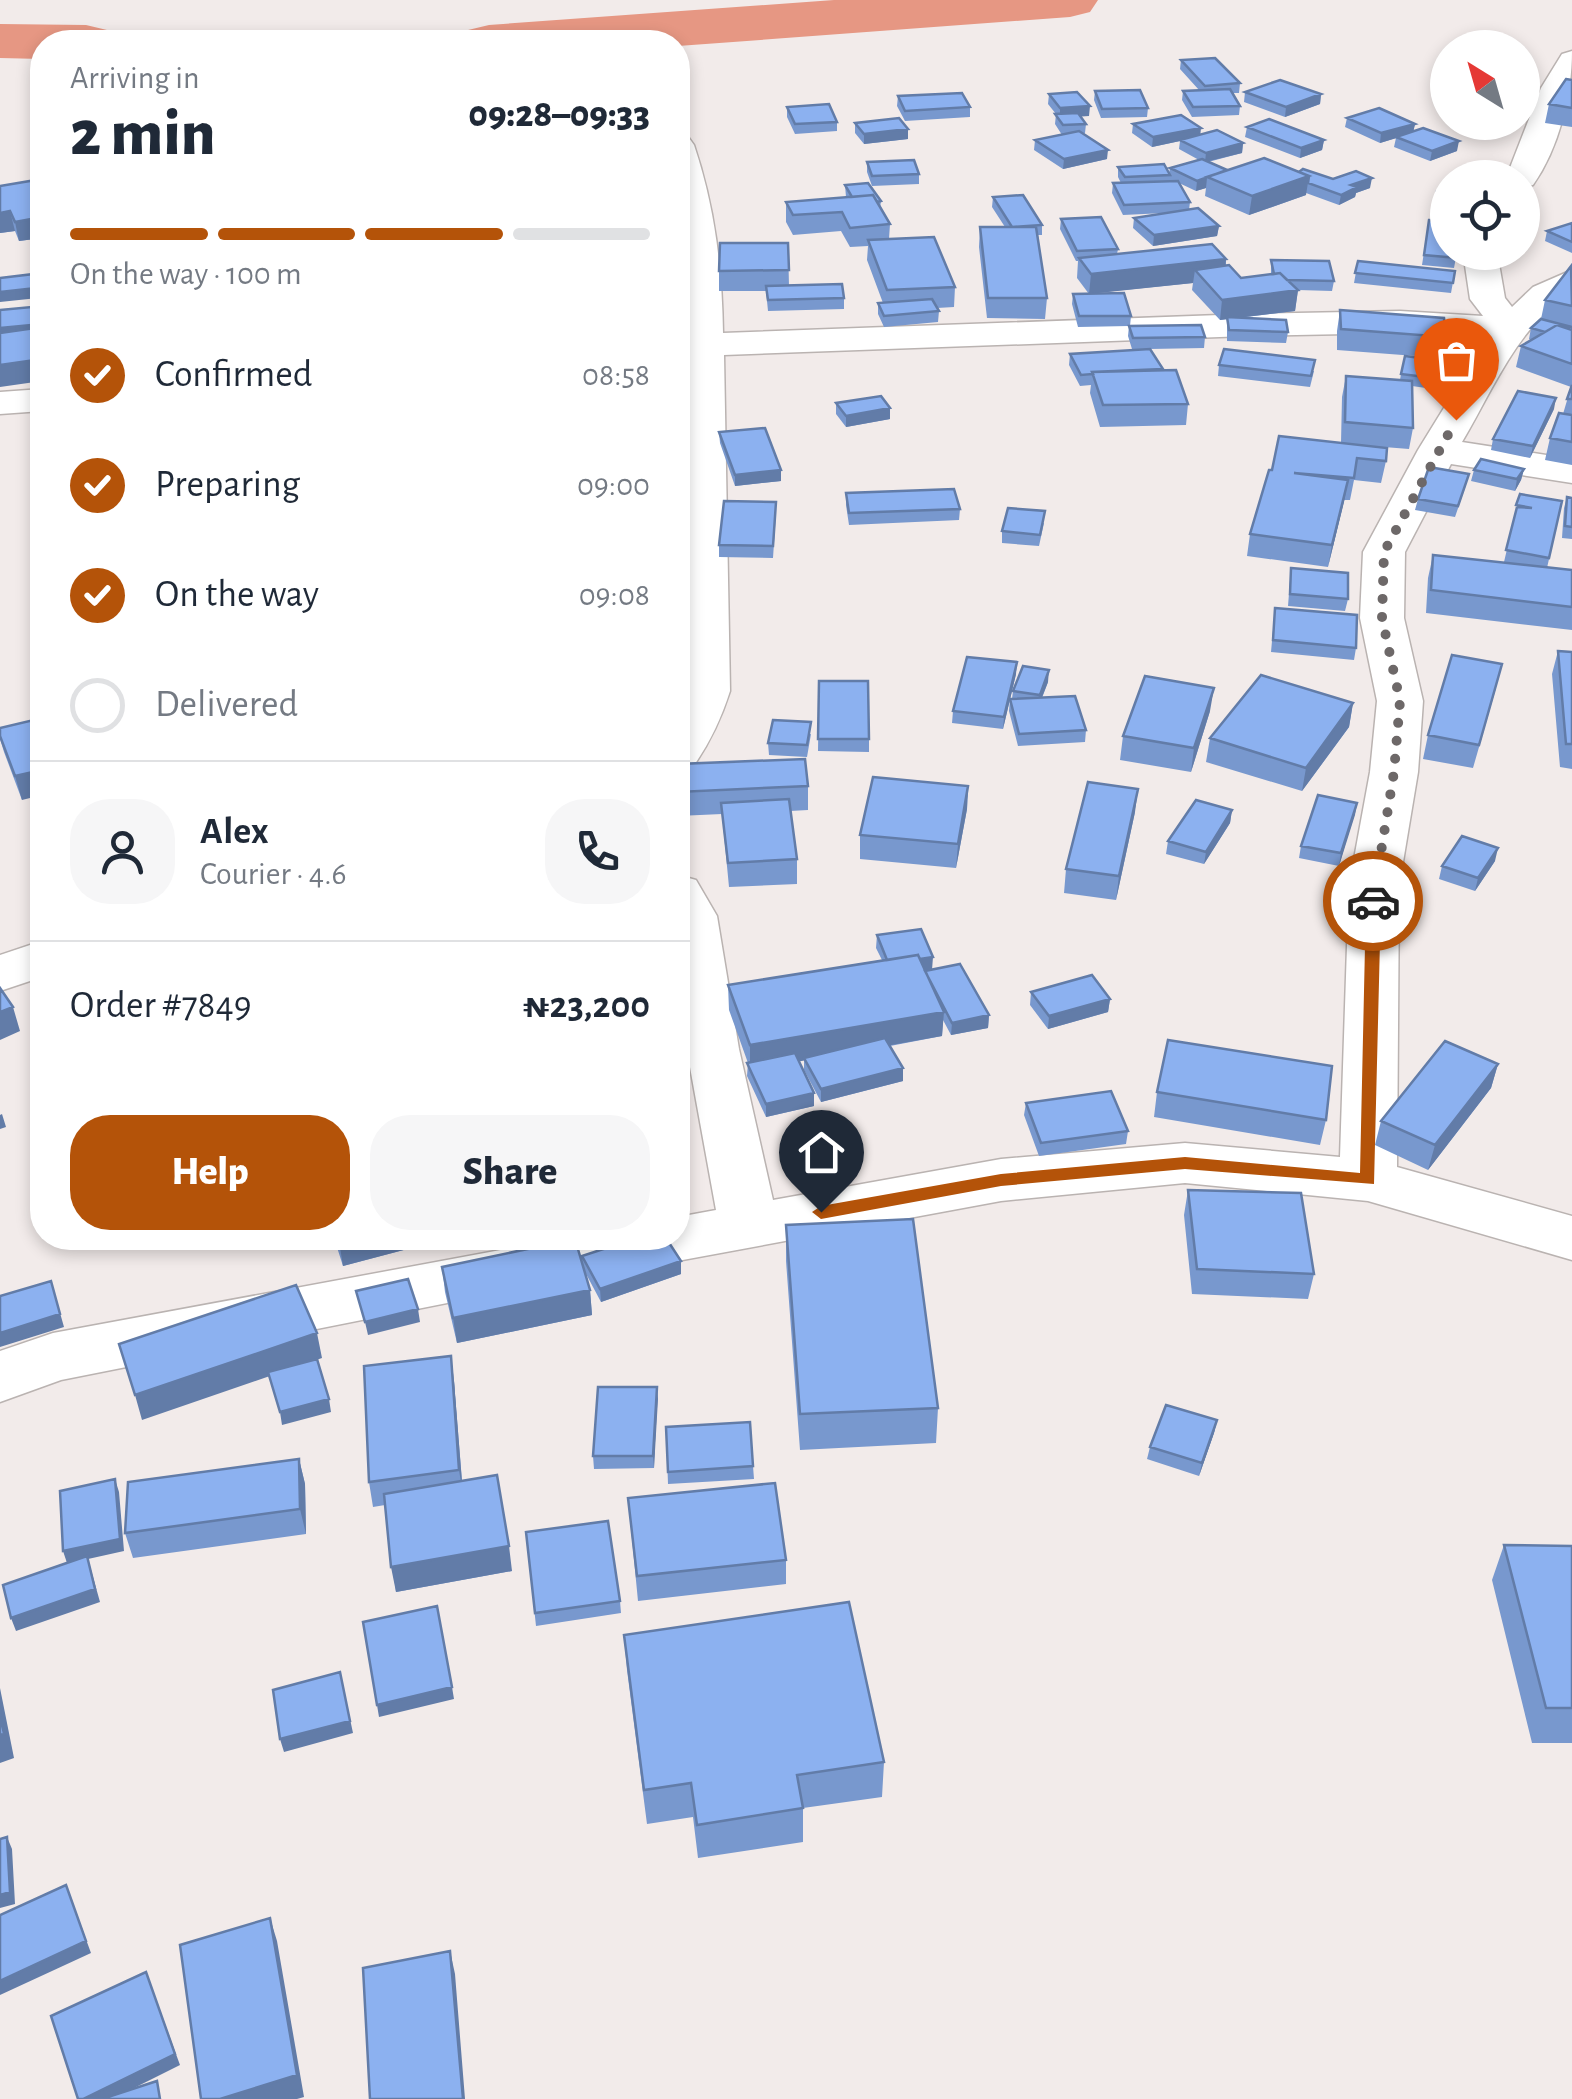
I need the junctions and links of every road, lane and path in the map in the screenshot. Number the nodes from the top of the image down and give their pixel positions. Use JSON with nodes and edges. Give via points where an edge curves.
{"nodes":[{"id":1,"x":1572,"y":60,"type":"edge"},
{"id":2,"x":1533,"y":160,"type":"edge"},
{"id":3,"x":690,"y":182,"type":"edge"},
{"id":4,"x":1483,"y":270,"type":"edge"},
{"id":5,"x":1572,"y":280,"type":"edge"},
{"id":6,"x":1511,"y":329,"type":"junction"},
{"id":7,"x":706,"y":345,"type":"junction"},
{"id":8,"x":30,"y":401,"type":"edge"},
{"id":9,"x":0,"y":403,"type":"edge"},
{"id":10,"x":1438,"y":450,"type":"junction"},
{"id":11,"x":1572,"y":472,"type":"edge"},
{"id":12,"x":690,"y":736,"type":"edge"},
{"id":13,"x":690,"y":914,"type":"edge"},
{"id":14,"x":30,"y":963,"type":"edge"},
{"id":15,"x":0,"y":974,"type":"edge"},
{"id":16,"x":1368,"y":1180,"type":"junction"},
{"id":17,"x":749,"y":1225,"type":"junction"},
{"id":18,"x":690,"y":1236,"type":"edge"},
{"id":19,"x":1572,"y":1238,"type":"edge"},
{"id":20,"x":617,"y":1250,"type":"edge"},
{"id":21,"x":0,"y":1378,"type":"edge"}],
"edges":[{"from":1,"to":2,"type":"street","via":[[1554,90]]},
{"from":3,"to":7,"type":"street","via":[[705,269]]},
{"from":4,"to":6,"type":"street","via":[[1488,299]]},
{"from":5,"to":6,"type":"street","via":[[1544,294]]},
{"from":6,"to":7,"type":"street","via":[[1400,322],[1247,325]]},
{"from":6,"to":10,"type":"street"},
{"from":7,"to":12,"type":"street","via":[[707,691]]},
{"from":8,"to":9,"type":"street"},
{"from":10,"to":11,"type":"street"},
{"from":10,"to":16,"type":"street","via":[[1382,618],[1400,701],[1374,886]]},
{"from":13,"to":17,"type":"street"},
{"from":14,"to":15,"type":"street"},
{"from":16,"to":17,"type":"street","via":[[1185,1163],[1001,1180]]},
{"from":16,"to":19,"type":"street"},
{"from":17,"to":18,"type":"street"},
{"from":20,"to":21,"type":"street","via":[[53,1357]]}]}
